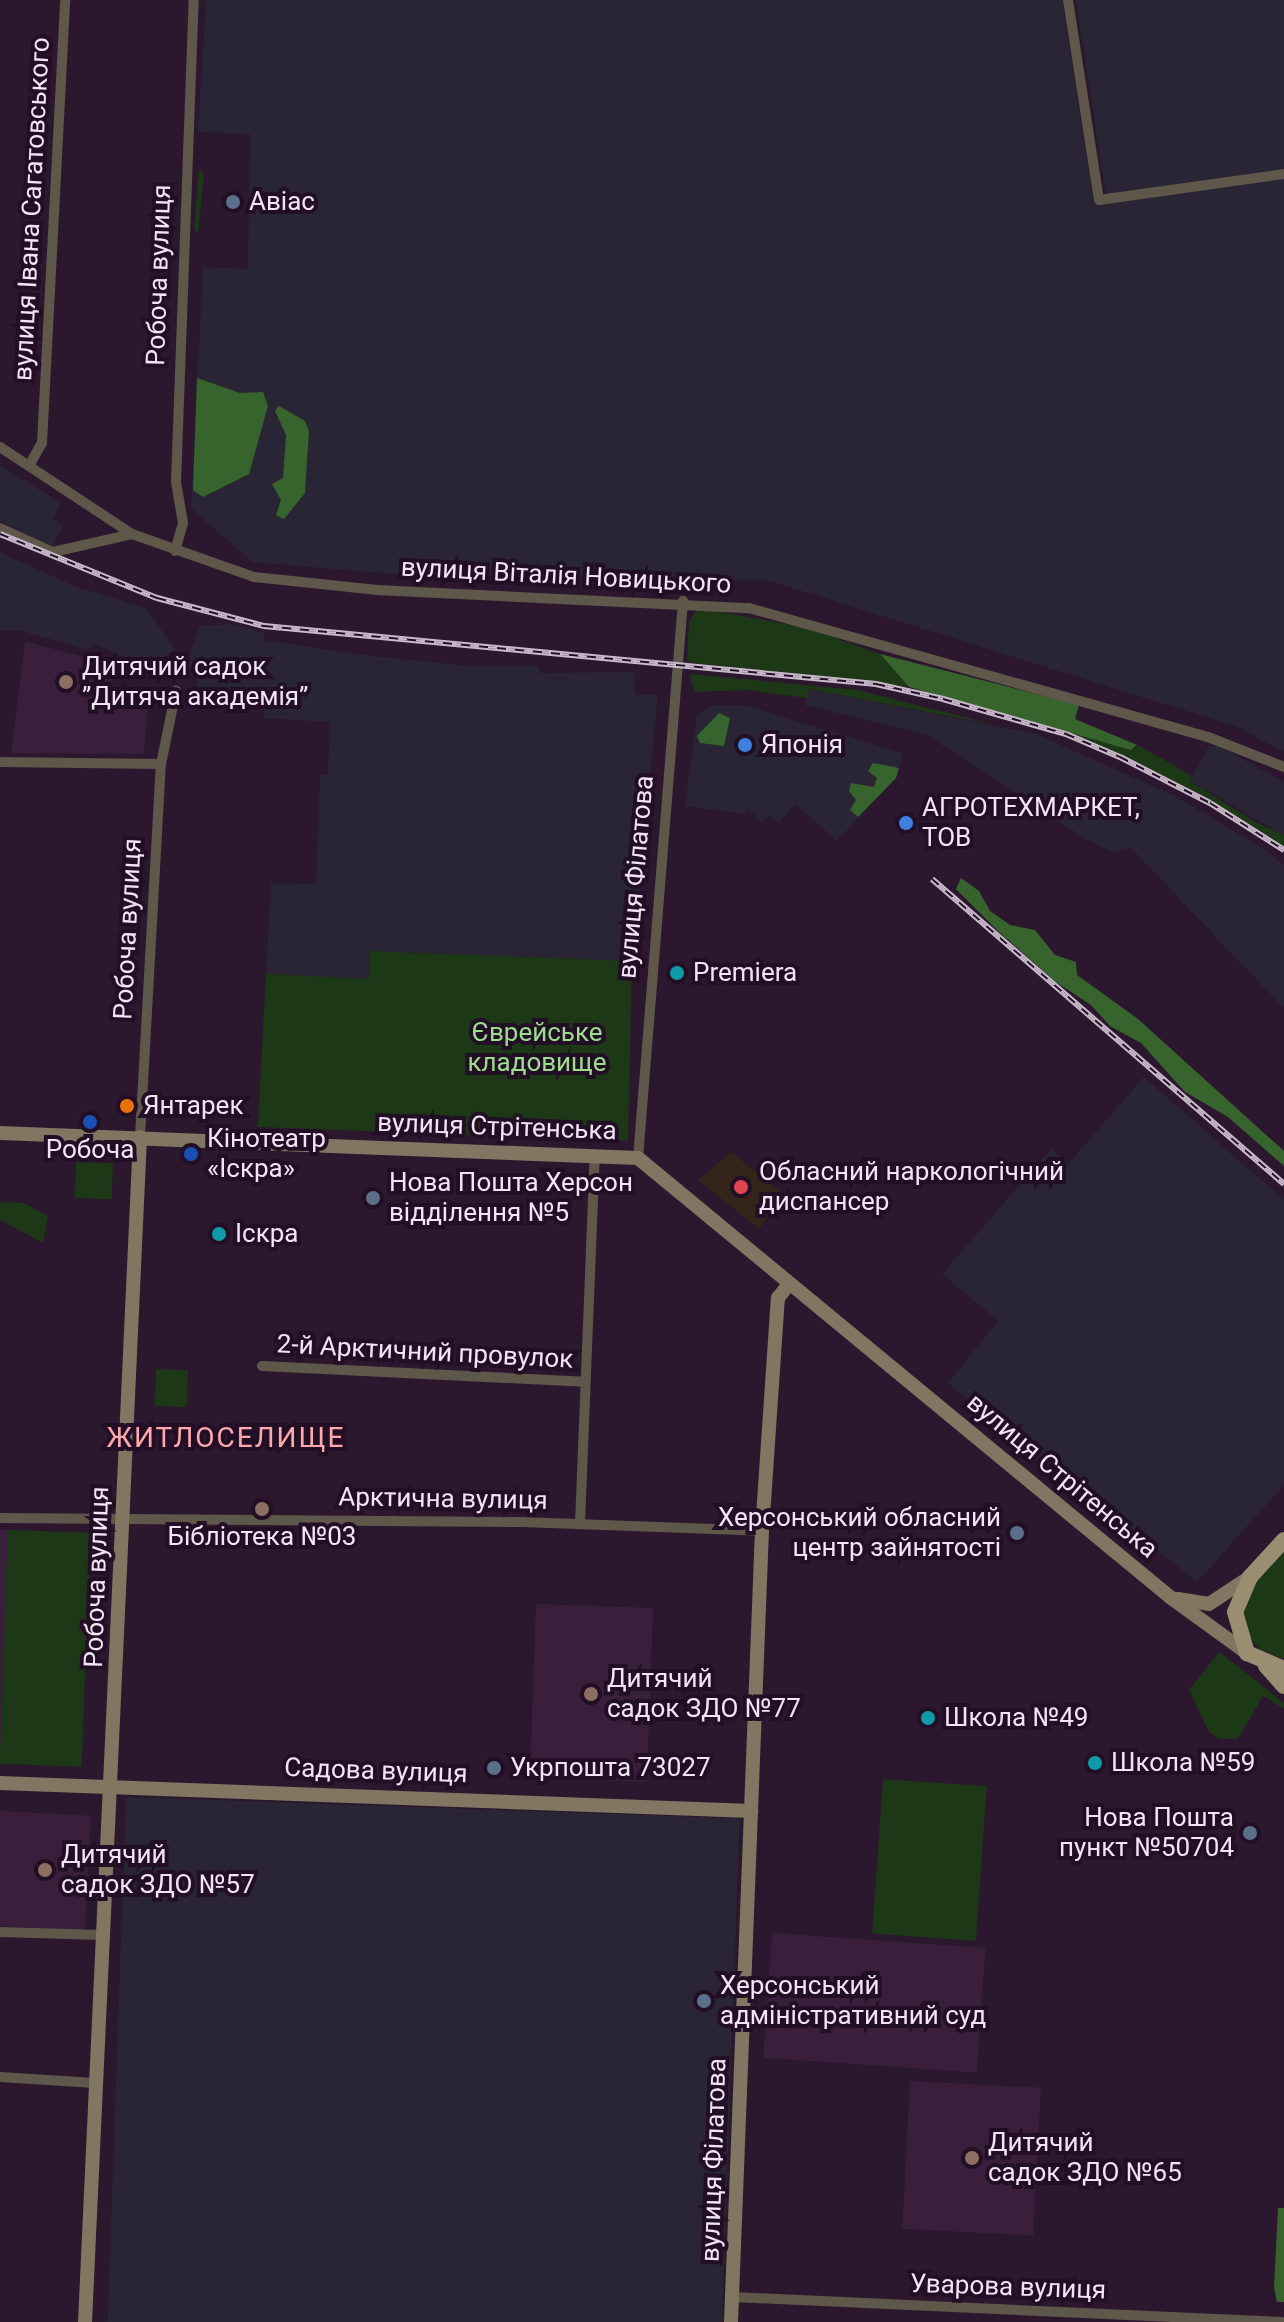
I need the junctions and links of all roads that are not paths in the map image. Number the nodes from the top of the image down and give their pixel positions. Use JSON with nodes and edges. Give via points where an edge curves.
{"nodes":[{"id":1,"x":65,"y":0,"type":"edge"},
{"id":2,"x":194,"y":0,"type":"edge"},
{"id":3,"x":1068,"y":0,"type":"edge"},
{"id":4,"x":1284,"y":174,"type":"edge"},
{"id":5,"x":0,"y":447,"type":"edge"},
{"id":6,"x":29,"y":466,"type":"junction"},
{"id":7,"x":0,"y":528,"type":"edge"},
{"id":8,"x":132,"y":534,"type":"junction"},
{"id":9,"x":175,"y":551,"type":"junction"},
{"id":10,"x":683,"y":601,"type":"junction"},
{"id":11,"x":176,"y":691,"type":"dead end"},
{"id":12,"x":0,"y":762,"type":"edge"},
{"id":13,"x":161,"y":764,"type":"junction"},
{"id":14,"x":1284,"y":767,"type":"edge"},
{"id":15,"x":0,"y":1133,"type":"edge"},
{"id":16,"x":140,"y":1137,"type":"junction"},
{"id":17,"x":595,"y":1155,"type":"junction"},
{"id":18,"x":638,"y":1158,"type":"junction"},
{"id":19,"x":789,"y":1284,"type":"junction"},
{"id":20,"x":262,"y":1366,"type":"dead end"},
{"id":21,"x":585,"y":1382,"type":"junction"},
{"id":22,"x":0,"y":1518,"type":"edge"},
{"id":23,"x":123,"y":1521,"type":"junction"},
{"id":24,"x":580,"y":1523,"type":"junction"},
{"id":25,"x":762,"y":1531,"type":"junction"},
{"id":26,"x":1284,"y":1532,"type":"edge"},
{"id":27,"x":1284,"y":1540,"type":"edge"},
{"id":28,"x":1268,"y":1554,"type":"junction"},
{"id":29,"x":1250,"y":1577,"type":"junction"},
{"id":30,"x":1170,"y":1597,"type":"junction"},
{"id":31,"x":1247,"y":1653,"type":"junction"},
{"id":32,"x":1266,"y":1666,"type":"junction"},
{"id":33,"x":1284,"y":1669,"type":"edge"},
{"id":34,"x":1284,"y":1686,"type":"edge"},
{"id":35,"x":0,"y":1783,"type":"edge"},
{"id":36,"x":112,"y":1787,"type":"junction"},
{"id":37,"x":751,"y":1811,"type":"junction"},
{"id":38,"x":0,"y":1932,"type":"edge"},
{"id":39,"x":102,"y":1935,"type":"junction"},
{"id":40,"x":0,"y":2077,"type":"edge"},
{"id":41,"x":95,"y":2083,"type":"junction"},
{"id":42,"x":733,"y":2297,"type":"junction"},
{"id":43,"x":85,"y":2322,"type":"edge"},
{"id":44,"x":731,"y":2322,"type":"edge"},
{"id":45,"x":1281,"y":2322,"type":"edge"}],
"edges":[{"from":1,"to":6,"type":"street","name":"вулиця Івана Сагатовського","via":[[42,443]]},
{"from":2,"to":9,"type":"street","name":"Робоча вулиця","via":[[176,482],[183,523]]},
{"from":3,"to":4,"type":"street","via":[[1099,200]]},
{"from":5,"to":6,"type":"street","name":"вулиця Віталія Новицького"},
{"from":6,"to":8,"type":"street","name":"вулиця Віталія Новицького"},
{"from":7,"to":8,"type":"street","via":[[53,552]]},
{"from":8,"to":9,"type":"street","name":"вулиця Віталія Новицького"},
{"from":9,"to":10,"type":"street","name":"вулиця Віталія Новицького","via":[[254,577],[367,589]]},
{"from":10,"to":14,"type":"street","name":"вулиця Віталія Новицького","via":[[797,619],[1208,737]]},
{"from":10,"to":18,"type":"street","name":"вулиця Філатова"},
{"from":11,"to":13,"type":"street","name":"Робоча вулиця"},
{"from":12,"to":13,"type":"street"},
{"from":13,"to":16,"type":"street","name":"Робоча вулиця"},
{"from":15,"to":16,"type":"street","name":"вулиця Стрітенська"},
{"from":16,"to":17,"type":"street","name":"вулиця Стрітенська"},
{"from":16,"to":23,"type":"street","name":"Робоча вулиця"},
{"from":17,"to":18,"type":"street","name":"вулиця Стрітенська"},
{"from":17,"to":21,"type":"street"},
{"from":18,"to":19,"type":"street","name":"вулиця Стрітенська"},
{"from":19,"to":25,"type":"street","name":"вулиця Філатова","via":[[778,1298]]},
{"from":19,"to":30,"type":"street","name":"вулиця Стрітенська"},
{"from":20,"to":21,"type":"street","name":"2-й Арктичний провулок"},
{"from":21,"to":24,"type":"street"},
{"from":22,"to":23,"type":"street","name":"Арктична вулиця"},
{"from":23,"to":24,"type":"street","name":"Арктична вулиця"},
{"from":23,"to":36,"type":"street","name":"Робоча вулиця"},
{"from":24,"to":25,"type":"street","name":"Арктична вулиця"},
{"from":25,"to":37,"type":"street","name":"вулиця Філатова"},
{"from":26,"to":28,"type":"street"},
{"from":27,"to":28,"type":"main road"},
{"from":28,"to":29,"type":"main road"},
{"from":29,"to":30,"type":"street","name":"вулиця Стрітенська","via":[[1209,1604]]},
{"from":29,"to":31,"type":"main road","via":[[1235,1612]]},
{"from":30,"to":31,"type":"street","name":"вулиця Стрітенська"},
{"from":31,"to":32,"type":"main road"},
{"from":32,"to":33,"type":"main road"},
{"from":32,"to":34,"type":"main road"},
{"from":35,"to":36,"type":"street","name":"Садова вулиця"},
{"from":36,"to":37,"type":"street","name":"Садова вулиця"},
{"from":36,"to":39,"type":"street","name":"Робоча вулиця"},
{"from":37,"to":42,"type":"street","name":"вулиця Філатова"},
{"from":38,"to":39,"type":"street"},
{"from":39,"to":41,"type":"street","name":"Робоча вулиця"},
{"from":40,"to":41,"type":"street"},
{"from":41,"to":43,"type":"street","name":"Робоча вулиця"},
{"from":42,"to":44,"type":"street","name":"вулиця Філатова"},
{"from":42,"to":45,"type":"street","name":"Уварова вулиця"}]}
